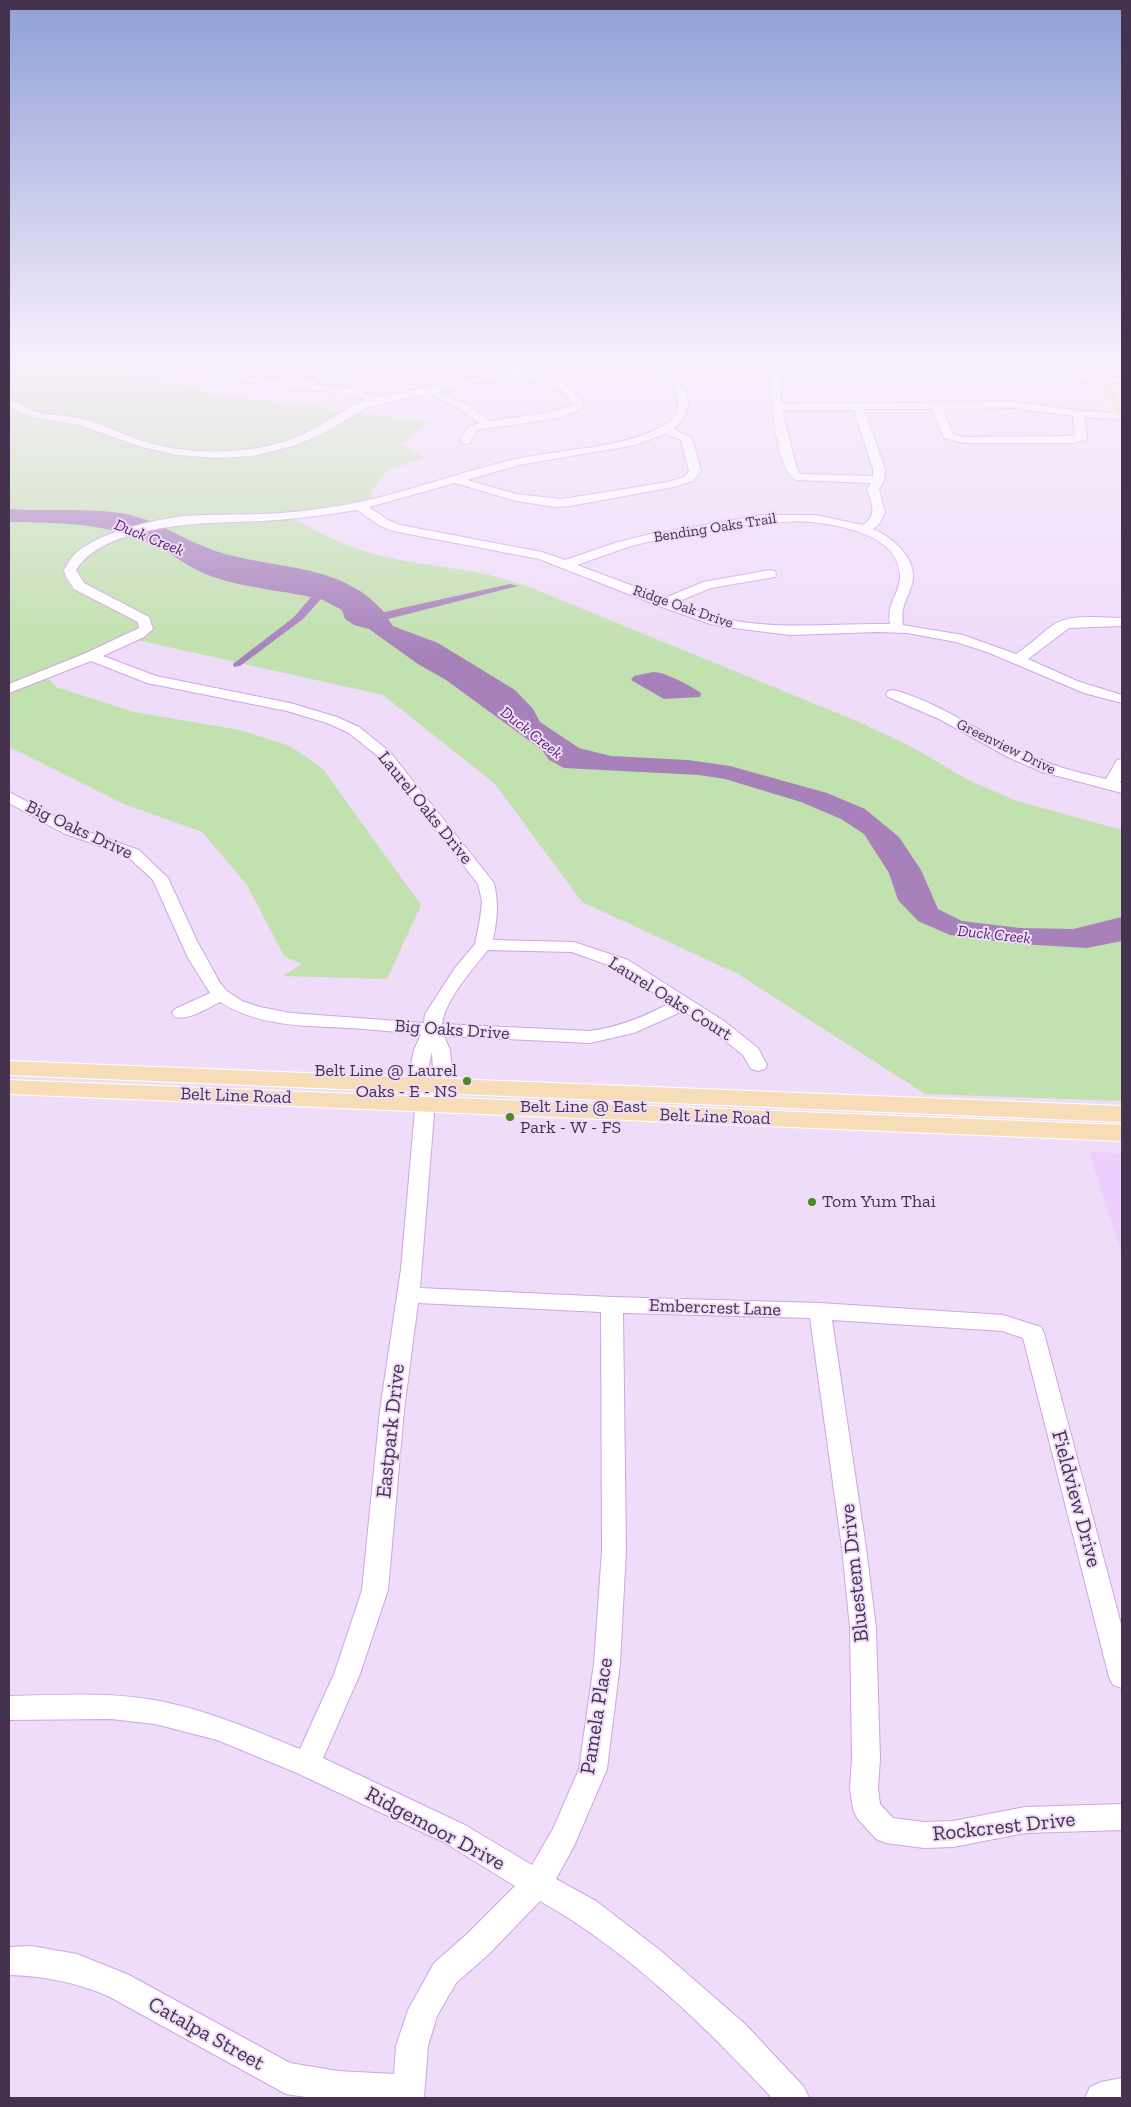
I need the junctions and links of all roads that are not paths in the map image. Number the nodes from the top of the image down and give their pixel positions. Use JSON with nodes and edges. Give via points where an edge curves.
{"nodes":[{"id":1,"x":551,"y":456,"type":"edge"},
{"id":2,"x":691,"y":456,"type":"edge"},
{"id":3,"x":788,"y":456,"type":"edge"},
{"id":4,"x":875,"y":456,"type":"edge"},
{"id":5,"x":454,"y":479,"type":"junction"},
{"id":6,"x":878,"y":480,"type":"junction"},
{"id":7,"x":358,"y":505,"type":"junction"},
{"id":8,"x":865,"y":529,"type":"junction"},
{"id":9,"x":97,"y":546,"type":"joint"},
{"id":10,"x":566,"y":564,"type":"junction"},
{"id":11,"x":770,"y":574,"type":"dead end"},
{"id":12,"x":664,"y":603,"type":"junction"},
{"id":13,"x":1122,"y":622,"type":"edge"},
{"id":14,"x":897,"y":629,"type":"junction"},
{"id":15,"x":91,"y":656,"type":"junction"},
{"id":16,"x":1017,"y":660,"type":"junction"},
{"id":17,"x":1074,"y":683,"type":"junction"},
{"id":18,"x":9,"y":689,"type":"edge"},
{"id":19,"x":1122,"y":692,"type":"edge"},
{"id":20,"x":893,"y":694,"type":"dead end"},
{"id":21,"x":1122,"y":699,"type":"edge"},
{"id":22,"x":1122,"y":764,"type":"edge"},
{"id":23,"x":1117,"y":787,"type":"edge"},
{"id":24,"x":9,"y":797,"type":"edge"},
{"id":25,"x":483,"y":945,"type":"junction"},
{"id":26,"x":221,"y":995,"type":"junction"},
{"id":27,"x":682,"y":1004,"type":"junction"},
{"id":28,"x":181,"y":1013,"type":"dead end"},
{"id":29,"x":432,"y":1030,"type":"junction"},
{"id":30,"x":758,"y":1065,"type":"dead end"},
{"id":31,"x":9,"y":1068,"type":"edge"},
{"id":32,"x":9,"y":1087,"type":"edge"},
{"id":33,"x":426,"y":1095,"type":"junction"},
{"id":34,"x":1122,"y":1114,"type":"edge"},
{"id":35,"x":920,"y":1115,"type":"junction"},
{"id":36,"x":1122,"y":1133,"type":"edge"},
{"id":37,"x":408,"y":1295,"type":"junction"},
{"id":38,"x":612,"y":1305,"type":"junction"},
{"id":39,"x":820,"y":1311,"type":"junction"},
{"id":40,"x":1021,"y":1328,"type":"joint"},
{"id":41,"x":1122,"y":1677,"type":"edge"},
{"id":42,"x":9,"y":1708,"type":"edge"},
{"id":43,"x":307,"y":1764,"type":"junction"},
{"id":44,"x":1122,"y":1818,"type":"edge"},
{"id":45,"x":886,"y":1830,"type":"joint"},
{"id":46,"x":537,"y":1884,"type":"junction"},
{"id":47,"x":9,"y":1961,"type":"edge"},
{"id":48,"x":408,"y":2094,"type":"edge"},
{"id":49,"x":1122,"y":2094,"type":"edge"},
{"id":50,"x":793,"y":2098,"type":"edge"},
{"id":51,"x":1102,"y":2098,"type":"edge"}],
"edges":[{"from":1,"to":5,"type":"street"},
{"from":2,"to":5,"type":"street","via":[[695,471],[688,478],[664,486],[577,502],[557,503],[492,492]]},
{"from":3,"to":6,"type":"street","via":[[791,469],[798,477]]},
{"from":4,"to":6,"type":"street"},
{"from":5,"to":7,"type":"street"},
{"from":6,"to":8,"type":"street","via":[[873,490],[880,516]]},
{"from":7,"to":9,"type":"street","via":[[312,513],[184,520]]},
{"from":7,"to":10,"type":"street","name":"Ridge Oak Drive","via":[[395,527],[522,550]]},
{"from":8,"to":10,"type":"street","name":"Bending Oaks Trail","via":[[812,517],[765,517],[637,540]]},
{"from":8,"to":14,"type":"street","name":"Bending Oaks Trail","via":[[898,552],[906,572],[907,584],[896,607]]},
{"from":9,"to":15,"type":"street","via":[[80,555],[70,570],[72,578],[79,586],[144,620],[146,628]]},
{"from":10,"to":12,"type":"street","name":"Ridge Oak Drive"},
{"from":11,"to":12,"type":"street","via":[[708,585]]},
{"from":12,"to":14,"type":"street","name":"Ridge Oak Drive","via":[[715,621],[744,627],[801,631]]},
{"from":13,"to":16,"type":"street","via":[[1066,624]]},
{"from":14,"to":16,"type":"street","name":"Ridge Oak Drive","via":[[963,639]]},
{"from":15,"to":18,"type":"street"},
{"from":15,"to":25,"type":"street","name":"Laurel Oaks Drive","via":[[152,680],[290,707],[354,730],[385,755],[486,882],[490,901]]},
{"from":16,"to":17,"type":"street","name":"Ridge Oak Drive"},
{"from":17,"to":19,"type":"street","name":"Ridge Oak Drive"},
{"from":17,"to":21,"type":"street","name":"Ridge Oak Drive"},
{"from":20,"to":23,"type":"street","name":"Greenview Drive","via":[[944,716],[1047,770]]},
{"from":22,"to":23,"type":"street"},
{"from":24,"to":26,"type":"street","name":"Big Oaks Drive","via":[[69,830],[133,854],[148,866],[160,878],[206,975]]},
{"from":25,"to":27,"type":"street","name":"Laurel Oaks Court","via":[[574,947],[622,964]]},
{"from":25,"to":29,"type":"street","name":"Laurel Oaks Drive","via":[[434,1014]]},
{"from":26,"to":28,"type":"street"},
{"from":26,"to":29,"type":"street","name":"Big Oaks Drive","via":[[250,1010],[276,1017]]},
{"from":27,"to":29,"type":"street","name":"Big Oaks Drive","via":[[640,1027],[614,1035],[590,1037]]},
{"from":27,"to":30,"type":"street","name":"Laurel Oaks Court","via":[[751,1052]]},
{"from":29,"to":33,"type":"street","via":[[441,1050],[443,1073]]},
{"from":31,"to":33,"type":"main road","name":"Belt Line Road"},
{"from":32,"to":33,"type":"main road","name":"Belt Line Road"},
{"from":33,"to":35,"type":"main road","name":"Belt Line Road"},
{"from":33,"to":37,"type":"street","name":"Eastpark Drive"},
{"from":34,"to":35,"type":"main road","name":"Belt Line Road"},
{"from":35,"to":36,"type":"main road","name":"Belt Line Road"},
{"from":37,"to":38,"type":"street","name":"Embercrest Lane"},
{"from":37,"to":43,"type":"street","name":"Eastpark Drive","via":[[392,1410],[375,1590],[347,1674]]},
{"from":38,"to":39,"type":"street","name":"Embercrest Lane"},
{"from":38,"to":46,"type":"street","name":"Pamela Place","via":[[614,1550],[607,1664],[592,1769],[564,1837]]},
{"from":39,"to":40,"type":"street","name":"Embercrest Lane"},
{"from":39,"to":45,"type":"street","name":"Bluestem Drive","via":[[863,1628],[864,1789],[867,1808]]},
{"from":40,"to":41,"type":"street","name":"Fieldview Drive","via":[[1033,1333]]},
{"from":42,"to":43,"type":"street","name":"Ridgemoor Drive","via":[[111,1707],[155,1712],[220,1729]]},
{"from":43,"to":46,"type":"street","name":"Ridgemoor Drive","via":[[455,1834]]},
{"from":44,"to":45,"type":"street","name":"Rockcrest Drive","via":[[1025,1820],[953,1834],[924,1835]]},
{"from":46,"to":48,"type":"street","name":"Pamela Place","via":[[445,1973],[423,2010],[412,2046]]},
{"from":46,"to":50,"type":"street","name":"Ridgemoor Drive","via":[[586,1910],[650,1961],[734,2035]]},
{"from":47,"to":48,"type":"street","name":"Catalpa Street","via":[[31,1961],[77,1969],[118,1985],[286,2078]]},
{"from":49,"to":51,"type":"street"}]}
